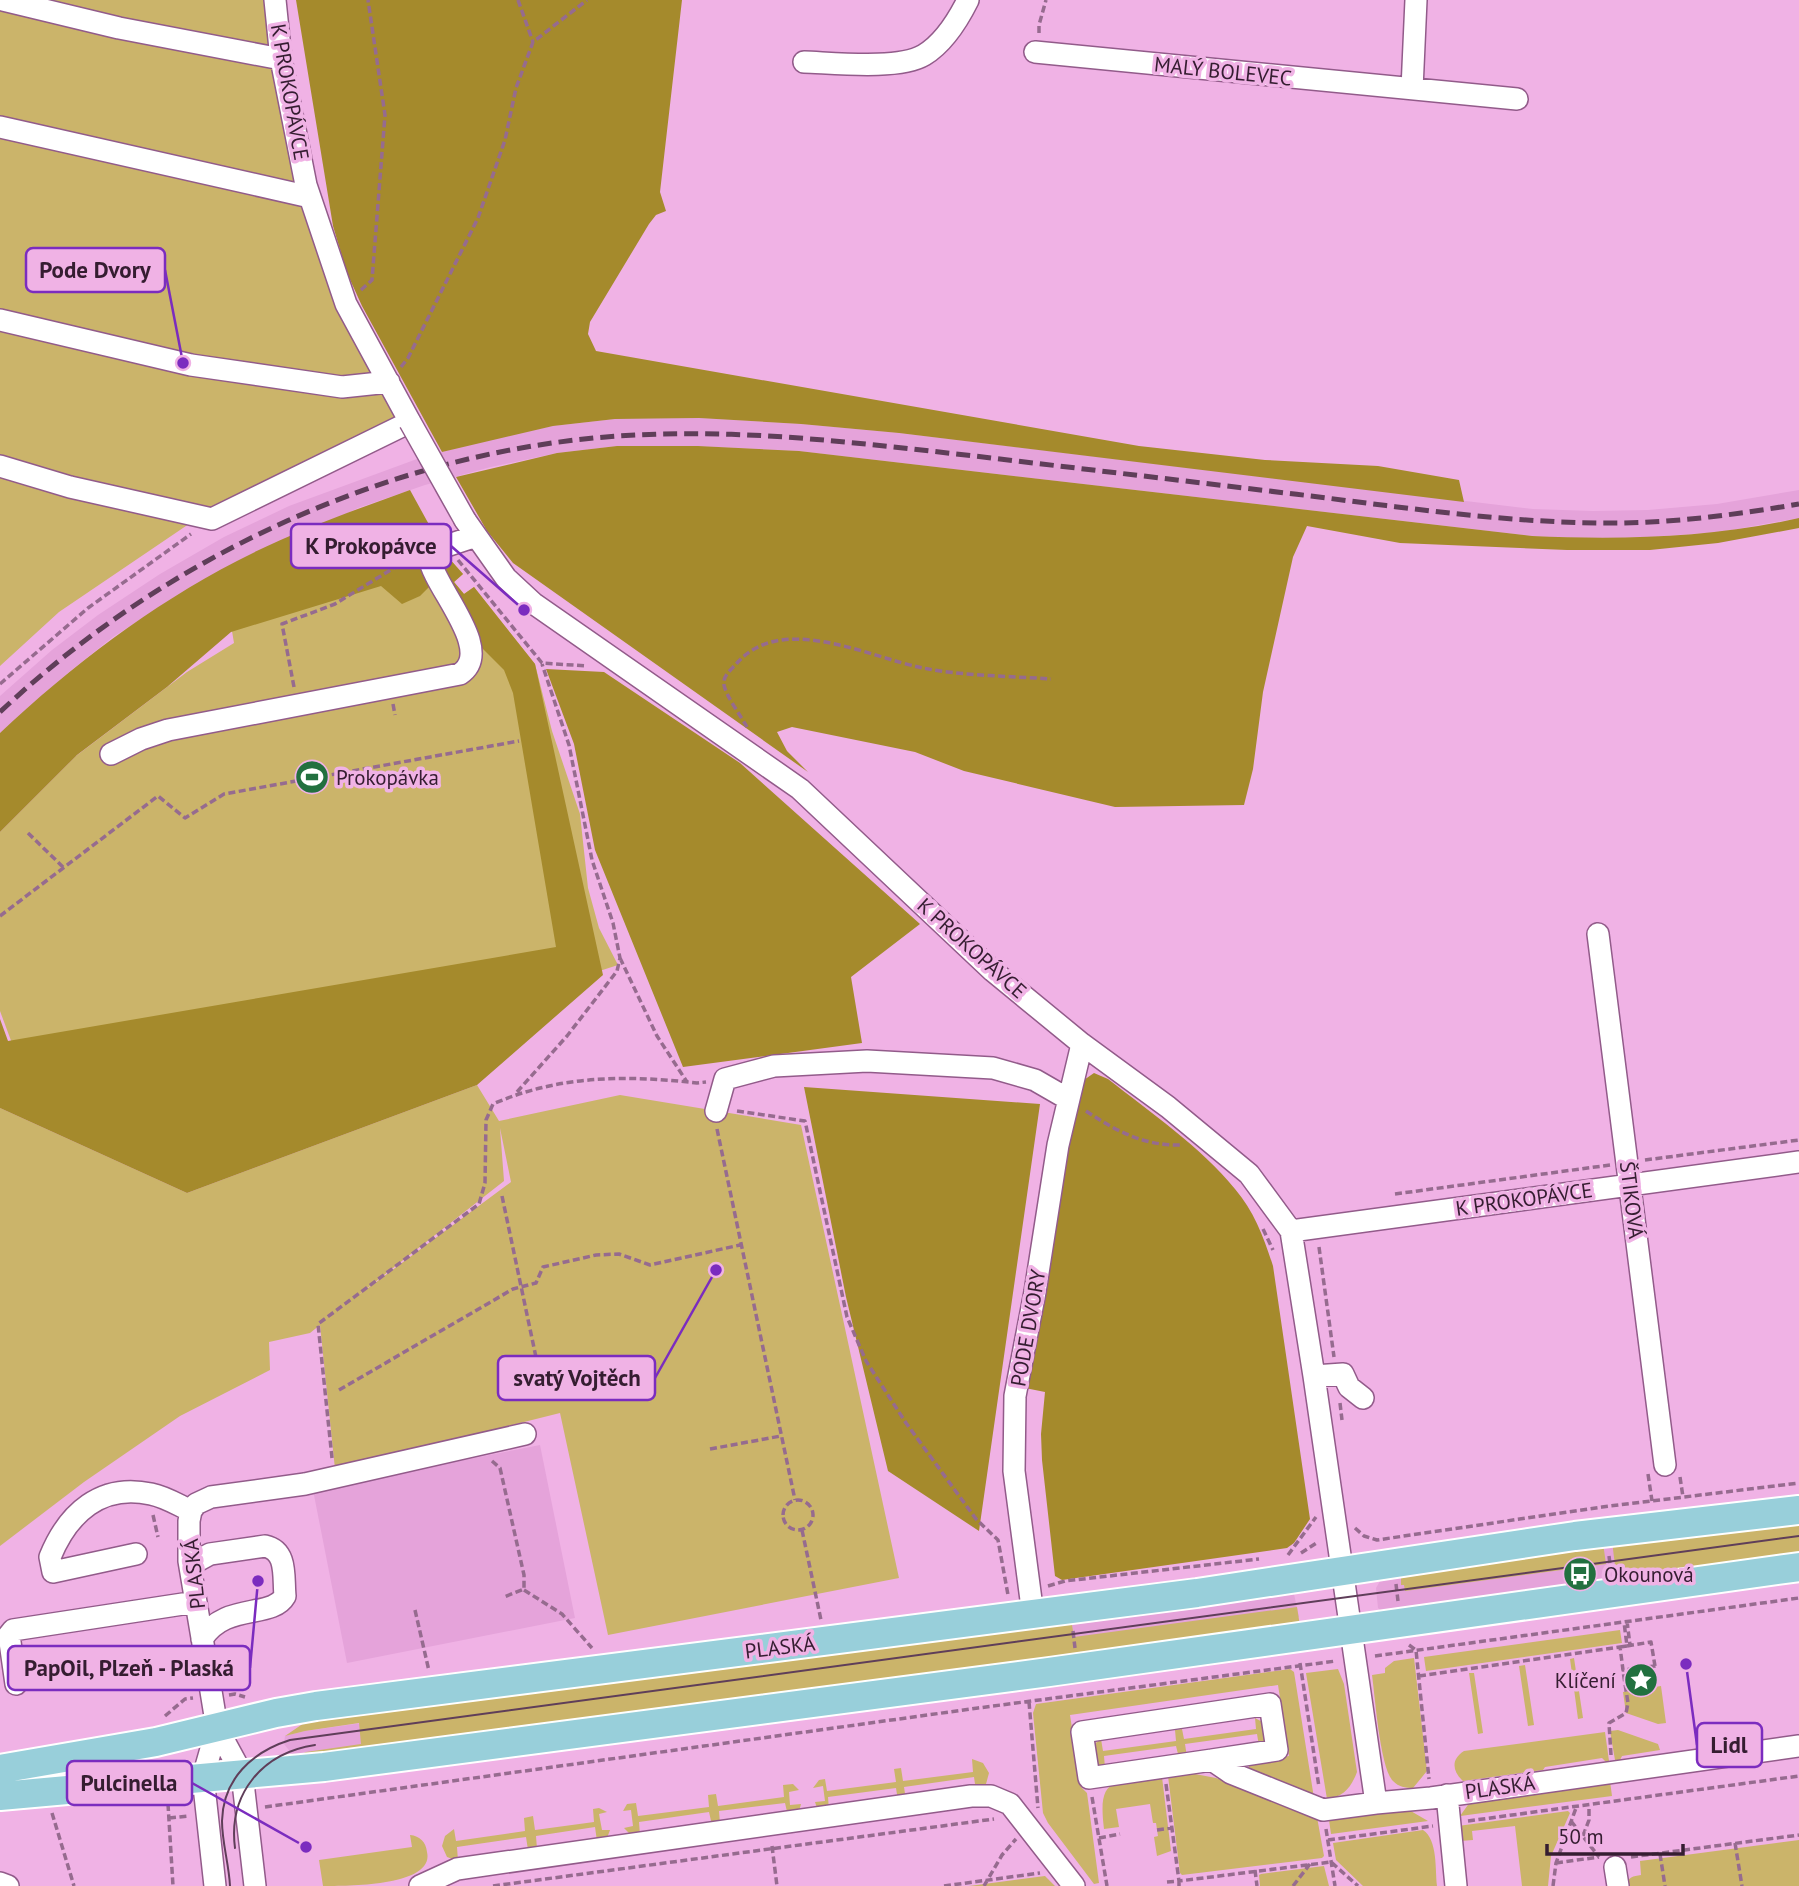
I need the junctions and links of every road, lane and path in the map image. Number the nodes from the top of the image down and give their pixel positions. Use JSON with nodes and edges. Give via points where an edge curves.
{"nodes":[{"id":1,"x":3,"y":0,"type":"edge"},
{"id":2,"x":275,"y":0,"type":"edge"},
{"id":3,"x":369,"y":0,"type":"edge"},
{"id":4,"x":518,"y":0,"type":"edge"},
{"id":5,"x":587,"y":0,"type":"edge"},
{"id":6,"x":968,"y":0,"type":"edge"},
{"id":7,"x":1046,"y":0,"type":"edge"},
{"id":8,"x":1416,"y":0,"type":"edge"},
{"id":9,"x":533,"y":42,"type":"junction"},
{"id":10,"x":1037,"y":53,"type":"joint"},
{"id":11,"x":281,"y":59,"type":"junction"},
{"id":12,"x":804,"y":62,"type":"dead end"},
{"id":13,"x":1412,"y":89,"type":"junction"},
{"id":14,"x":1517,"y":99,"type":"dead end"},
{"id":15,"x":0,"y":127,"type":"edge"},
{"id":16,"x":310,"y":197,"type":"junction"},
{"id":17,"x":346,"y":304,"type":"junction"},
{"id":18,"x":0,"y":320,"type":"edge"},
{"id":19,"x":389,"y":382,"type":"junction"},
{"id":20,"x":406,"y":424,"type":"junction"},
{"id":21,"x":0,"y":466,"type":"edge"},
{"id":22,"x":212,"y":519,"type":"junction"},
{"id":23,"x":471,"y":528,"type":"junction"},
{"id":24,"x":455,"y":543,"type":"junction"},
{"id":25,"x":420,"y":551,"type":"dead end"},
{"id":26,"x":542,"y":663,"type":"junction"},
{"id":27,"x":595,"y":666,"type":"dead end"},
{"id":28,"x":1051,"y":680,"type":"dead end"},
{"id":29,"x":0,"y":684,"type":"edge"},
{"id":30,"x":295,"y":694,"type":"dead end"},
{"id":31,"x":751,"y":733,"type":"dead end"},
{"id":32,"x":519,"y":741,"type":"dead end"},
{"id":33,"x":401,"y":753,"type":"dead end"},
{"id":34,"x":111,"y":754,"type":"dead end"},
{"id":35,"x":403,"y":762,"type":"junction"},
{"id":36,"x":28,"y":833,"type":"dead end"},
{"id":37,"x":64,"y":868,"type":"junction"},
{"id":38,"x":0,"y":916,"type":"edge"},
{"id":39,"x":1598,"y":934,"type":"dead end"},
{"id":40,"x":620,"y":958,"type":"junction"},
{"id":41,"x":1082,"y":1044,"type":"junction"},
{"id":42,"x":725,"y":1080,"type":"junction"},
{"id":43,"x":687,"y":1082,"type":"junction"},
{"id":44,"x":516,"y":1094,"type":"junction"},
{"id":45,"x":1068,"y":1099,"type":"junction"},
{"id":46,"x":717,"y":1107,"type":"junction"},
{"id":47,"x":1799,"y":1140,"type":"edge"},
{"id":48,"x":1181,"y":1145,"type":"dead end"},
{"id":49,"x":1799,"y":1162,"type":"edge"},
{"id":50,"x":1627,"y":1163,"type":"junction"},
{"id":51,"x":1630,"y":1185,"type":"junction"},
{"id":52,"x":1395,"y":1194,"type":"dead end"},
{"id":53,"x":502,"y":1196,"type":"dead end"},
{"id":54,"x":1261,"y":1224,"type":"dead end"},
{"id":55,"x":1291,"y":1231,"type":"junction"},
{"id":56,"x":1324,"y":1239,"type":"dead end"},
{"id":57,"x":740,"y":1245,"type":"junction"},
{"id":58,"x":1275,"y":1262,"type":"dead end"},
{"id":59,"x":521,"y":1287,"type":"junction"},
{"id":60,"x":1336,"y":1373,"type":"junction"},
{"id":61,"x":1314,"y":1376,"type":"junction"},
{"id":62,"x":338,"y":1390,"type":"dead end"},
{"id":63,"x":1363,"y":1398,"type":"dead end"},
{"id":64,"x":545,"y":1399,"type":"dead end"},
{"id":65,"x":1343,"y":1431,"type":"dead end"},
{"id":66,"x":525,"y":1434,"type":"dead end"},
{"id":67,"x":781,"y":1436,"type":"junction"},
{"id":68,"x":710,"y":1449,"type":"dead end"},
{"id":69,"x":486,"y":1461,"type":"dead end"},
{"id":70,"x":1656,"y":1469,"type":"joint"},
{"id":71,"x":334,"y":1478,"type":"junction"},
{"id":72,"x":1682,"y":1488,"type":"dead end"},
{"id":73,"x":1683,"y":1498,"type":"dead end"},
{"id":74,"x":795,"y":1500,"type":"junction"},
{"id":75,"x":1332,"y":1502,"type":"junction"},
{"id":76,"x":1652,"y":1502,"type":"dead end"},
{"id":77,"x":1799,"y":1510,"type":"edge"},
{"id":78,"x":191,"y":1511,"type":"junction"},
{"id":79,"x":1317,"y":1517,"type":"junction"},
{"id":80,"x":1354,"y":1520,"type":"dead end"},
{"id":81,"x":1318,"y":1528,"type":"dead end"},
{"id":82,"x":802,"y":1530,"type":"junction"},
{"id":83,"x":1390,"y":1538,"type":"dead end"},
{"id":84,"x":1608,"y":1546,"type":"dead end"},
{"id":85,"x":136,"y":1554,"type":"dead end"},
{"id":86,"x":1288,"y":1555,"type":"dead end"},
{"id":87,"x":190,"y":1565,"type":"junction"},
{"id":88,"x":1799,"y":1567,"type":"edge"},
{"id":89,"x":1343,"y":1571,"type":"junction"},
{"id":90,"x":1395,"y":1578,"type":"dead end"},
{"id":91,"x":1612,"y":1578,"type":"dead end"},
{"id":92,"x":524,"y":1589,"type":"junction"},
{"id":93,"x":1008,"y":1595,"type":"dead end"},
{"id":94,"x":504,"y":1597,"type":"dead end"},
{"id":95,"x":1799,"y":1598,"type":"edge"},
{"id":96,"x":196,"y":1602,"type":"junction"},
{"id":97,"x":1399,"y":1607,"type":"dead end"},
{"id":98,"x":415,"y":1610,"type":"dead end"},
{"id":99,"x":1033,"y":1615,"type":"junction"},
{"id":100,"x":821,"y":1622,"type":"dead end"},
{"id":101,"x":1625,"y":1622,"type":"junction"},
{"id":102,"x":1072,"y":1625,"type":"dead end"},
{"id":103,"x":1350,"y":1628,"type":"junction"},
{"id":104,"x":202,"y":1639,"type":"junction"},
{"id":105,"x":1628,"y":1646,"type":"junction"},
{"id":106,"x":1620,"y":1647,"type":"junction"},
{"id":107,"x":1416,"y":1650,"type":"junction"},
{"id":108,"x":1299,"y":1651,"type":"junction"},
{"id":109,"x":596,"y":1652,"type":"dead end"},
{"id":110,"x":1076,"y":1656,"type":"dead end"},
{"id":111,"x":1355,"y":1659,"type":"junction"},
{"id":112,"x":1623,"y":1670,"type":"junction"},
{"id":113,"x":429,"y":1673,"type":"dead end"},
{"id":114,"x":1419,"y":1676,"type":"junction"},
{"id":115,"x":16,"y":1684,"type":"dead end"},
{"id":116,"x":217,"y":1728,"type":"junction"},
{"id":117,"x":1799,"y":1746,"type":"edge"},
{"id":118,"x":1212,"y":1760,"type":"junction"},
{"id":119,"x":1612,"y":1761,"type":"dead end"},
{"id":120,"x":1164,"y":1767,"type":"junction"},
{"id":121,"x":0,"y":1769,"type":"edge"},
{"id":122,"x":242,"y":1774,"type":"junction"},
{"id":123,"x":1799,"y":1776,"type":"edge"},
{"id":124,"x":203,"y":1777,"type":"junction"},
{"id":125,"x":1089,"y":1778,"type":"junction"},
{"id":126,"x":1438,"y":1789,"type":"junction"},
{"id":127,"x":0,"y":1796,"type":"edge"},
{"id":128,"x":1376,"y":1803,"type":"junction"},
{"id":129,"x":1589,"y":1806,"type":"junction"},
{"id":130,"x":264,"y":1807,"type":"dead end"},
{"id":131,"x":1576,"y":1808,"type":"junction"},
{"id":132,"x":1323,"y":1810,"type":"junction"},
{"id":133,"x":52,"y":1814,"type":"dead end"},
{"id":134,"x":1002,"y":1818,"type":"dead end"},
{"id":135,"x":1571,"y":1821,"type":"junction"},
{"id":136,"x":1450,"y":1823,"type":"junction"},
{"id":137,"x":769,"y":1824,"type":"junction"},
{"id":138,"x":1172,"y":1828,"type":"junction"},
{"id":139,"x":1157,"y":1830,"type":"dead end"},
{"id":140,"x":1019,"y":1834,"type":"dead end"},
{"id":141,"x":1120,"y":1835,"type":"dead end"},
{"id":142,"x":1799,"y":1835,"type":"edge"},
{"id":143,"x":1583,"y":1836,"type":"junction"},
{"id":144,"x":1099,"y":1839,"type":"junction"},
{"id":145,"x":1328,"y":1840,"type":"junction"},
{"id":146,"x":1735,"y":1843,"type":"junction"},
{"id":147,"x":772,"y":1849,"type":"junction"},
{"id":148,"x":1660,"y":1854,"type":"junction"},
{"id":149,"x":1331,"y":1862,"type":"junction"},
{"id":150,"x":1556,"y":1863,"type":"junction"},
{"id":151,"x":1310,"y":1864,"type":"junction"},
{"id":152,"x":1612,"y":1865,"type":"edge"},
{"id":153,"x":1255,"y":1870,"type":"junction"},
{"id":154,"x":1167,"y":1882,"type":"dead end"},
{"id":155,"x":0,"y":1883,"type":"edge"},
{"id":156,"x":1179,"y":1884,"type":"edge"},
{"id":157,"x":8,"y":1886,"type":"edge"},
{"id":158,"x":74,"y":1886,"type":"edge"},
{"id":159,"x":215,"y":1886,"type":"edge"},
{"id":160,"x":255,"y":1886,"type":"edge"},
{"id":161,"x":420,"y":1886,"type":"edge"},
{"id":162,"x":494,"y":1886,"type":"edge"},
{"id":163,"x":776,"y":1886,"type":"edge"},
{"id":164,"x":984,"y":1886,"type":"edge"},
{"id":165,"x":1074,"y":1886,"type":"edge"},
{"id":166,"x":1107,"y":1886,"type":"edge"},
{"id":167,"x":1258,"y":1886,"type":"edge"},
{"id":168,"x":1293,"y":1886,"type":"edge"},
{"id":169,"x":1335,"y":1886,"type":"edge"},
{"id":170,"x":1358,"y":1886,"type":"edge"},
{"id":171,"x":1457,"y":1886,"type":"edge"},
{"id":172,"x":1553,"y":1886,"type":"edge"},
{"id":173,"x":1665,"y":1886,"type":"edge"},
{"id":174,"x":1742,"y":1886,"type":"edge"}],
"edges":[{"from":1,"to":11,"type":"street"},
{"from":2,"to":11,"type":"street","name":"K PROKOPÁVCE"},
{"from":3,"to":17,"type":"path","via":[[385,115],[372,280]]},
{"from":4,"to":9,"type":"path"},
{"from":5,"to":9,"type":"path"},
{"from":6,"to":12,"type":"street","via":[[944,38],[909,61]]},
{"from":7,"to":10,"type":"path"},
{"from":8,"to":13,"type":"street"},
{"from":9,"to":19,"type":"path","via":[[478,218],[408,358]]},
{"from":10,"to":13,"type":"street","name":"MALÝ BOLEVEC"},
{"from":11,"to":16,"type":"street","name":"K PROKOPÁVCE"},
{"from":13,"to":14,"type":"street","name":"MALÝ BOLEVEC"},
{"from":15,"to":16,"type":"street"},
{"from":16,"to":17,"type":"street","name":"K PROKOPÁVCE"},
{"from":17,"to":19,"type":"street","name":"K PROKOPÁVCE"},
{"from":18,"to":19,"type":"street","via":[[191,365],[342,387]]},
{"from":19,"to":20,"type":"street","name":"K PROKOPÁVCE"},
{"from":20,"to":22,"type":"street"},
{"from":20,"to":23,"type":"street","name":"K PROKOPÁVCE","bridge":true},
{"from":21,"to":22,"type":"street"},
{"from":22,"to":29,"type":"path","via":[[88,608]]},
{"from":23,"to":24,"type":"street"},
{"from":23,"to":41,"type":"street","name":"K PROKOPÁVCE","via":[[506,578],[533,603],[800,789],[993,971]]},
{"from":24,"to":26,"type":"path","via":[[454,555]]},
{"from":24,"to":34,"type":"street","via":[[429,557],[461,619],[471,650],[472,661],[460,674],[169,730]]},
{"from":25,"to":30,"type":"path","via":[[335,604],[282,624]]},
{"from":26,"to":27,"type":"path"},
{"from":26,"to":40,"type":"path","via":[[569,744],[592,860]]},
{"from":28,"to":31,"type":"path","via":[[925,668],[795,638],[767,642],[743,656],[724,677],[724,686]]},
{"from":32,"to":35,"type":"path"},
{"from":33,"to":35,"type":"path"},
{"from":35,"to":37,"type":"path","via":[[224,794],[185,818],[158,796]]},
{"from":36,"to":37,"type":"path"},
{"from":37,"to":38,"type":"path"},
{"from":39,"to":50,"type":"street","name":"ŠTIKOVÁ"},
{"from":40,"to":43,"type":"path","via":[[657,1036]]},
{"from":40,"to":44,"type":"path","via":[[617,971]]},
{"from":41,"to":45,"type":"street","name":"PODE DVORY"},
{"from":41,"to":55,"type":"street","name":"K PROKOPÁVCE","via":[[1250,1174]]},
{"from":42,"to":43,"type":"path"},
{"from":42,"to":45,"type":"street","via":[[774,1066],[867,1061],[993,1068],[1035,1080]]},
{"from":42,"to":46,"type":"street"},
{"from":43,"to":44,"type":"path","via":[[609,1077]]},
{"from":44,"to":71,"type":"path","via":[[494,1104],[486,1120],[485,1183],[479,1204],[318,1324]]},
{"from":45,"to":48,"type":"path","via":[[1127,1136]]},
{"from":45,"to":99,"type":"street","name":"PODE DVORY","via":[[1015,1396],[1014,1471]]},
{"from":46,"to":57,"type":"path","via":[[717,1136]]},
{"from":46,"to":93,"type":"path","via":[[805,1121],[846,1317],[866,1361],[906,1423],[976,1519],[998,1540]]},
{"from":47,"to":50,"type":"path"},
{"from":49,"to":51,"type":"street","name":"K PROKOPÁVCE"},
{"from":50,"to":51,"type":"street","name":"ŠTIKOVÁ"},
{"from":50,"to":52,"type":"path"},
{"from":51,"to":55,"type":"street","name":"K PROKOPÁVCE"},
{"from":51,"to":70,"type":"street","name":"ŠTIKOVÁ"},
{"from":53,"to":59,"type":"path"},
{"from":54,"to":58,"type":"path"},
{"from":55,"to":61,"type":"street","name":"K PROKOPÁVCE"},
{"from":56,"to":60,"type":"path","via":[[1319,1245]]},
{"from":57,"to":59,"type":"path","via":[[650,1265],[619,1254],[596,1255],[543,1267],[536,1283]]},
{"from":57,"to":67,"type":"path"},
{"from":59,"to":62,"type":"path"},
{"from":59,"to":64,"type":"path"},
{"from":60,"to":61,"type":"street"},
{"from":60,"to":63,"type":"street","via":[[1343,1374],[1349,1387]]},
{"from":60,"to":65,"type":"path"},
{"from":61,"to":75,"type":"street","name":"K PROKOPÁVCE"},
{"from":66,"to":71,"type":"street","name":"PLASKÁ"},
{"from":67,"to":68,"type":"path"},
{"from":67,"to":74,"type":"path"},
{"from":69,"to":92,"type":"path","via":[[500,1468]]},
{"from":70,"to":76,"type":"path"},
{"from":71,"to":78,"type":"street","name":"PLASKÁ","via":[[211,1497]]},
{"from":72,"to":73,"type":"path"},
{"from":74,"to":82,"type":"path","via":[[812,1510],[810,1524]]},
{"from":74,"to":82,"type":"path","via":[[782,1516],[791,1529]]},
{"from":75,"to":79,"type":"path"},
{"from":75,"to":89,"type":"street","name":"K PROKOPÁVCE"},
{"from":77,"to":89,"type":"main road","name":"PLASKÁ","via":[[1576,1535]]},
{"from":78,"to":85,"type":"street","via":[[150,1493],[98,1498],[72,1517],[50,1557],[53,1572]]},
{"from":78,"to":87,"type":"street","name":"PLASKÁ"},
{"from":79,"to":81,"type":"path"},
{"from":79,"to":86,"type":"path"},
{"from":80,"to":83,"type":"path","via":[[1355,1529],[1364,1536]]},
{"from":82,"to":100,"type":"path"},
{"from":84,"to":91,"type":"path"},
{"from":87,"to":96,"type":"street","name":"PLASKÁ"},
{"from":87,"to":104,"type":"street","via":[[210,1554],[265,1546],[282,1558],[282,1601],[220,1620]]},
{"from":88,"to":103,"type":"main road"},
{"from":89,"to":99,"type":"main road","name":"PLASKÁ"},
{"from":89,"to":103,"type":"street"},
{"from":90,"to":97,"type":"path"},
{"from":92,"to":94,"type":"path"},
{"from":92,"to":109,"type":"path","via":[[571,1622]]},
{"from":95,"to":101,"type":"path"},
{"from":96,"to":104,"type":"street","name":"PLASKÁ"},
{"from":96,"to":115,"type":"street","via":[[13,1630],[9,1635]]},
{"from":98,"to":113,"type":"path"},
{"from":99,"to":116,"type":"main road","name":"PLASKÁ","via":[[316,1706]]},
{"from":101,"to":105,"type":"path"},
{"from":101,"to":107,"type":"path"},
{"from":102,"to":110,"type":"path"},
{"from":103,"to":108,"type":"main road"},
{"from":103,"to":111,"type":"street"},
{"from":104,"to":116,"type":"street","name":"PLASKÁ"},
{"from":105,"to":106,"type":"path"},
{"from":105,"to":112,"type":"path","via":[[1651,1642],[1656,1665]]},
{"from":106,"to":112,"type":"path"},
{"from":106,"to":114,"type":"path"},
{"from":107,"to":111,"type":"path"},
{"from":107,"to":114,"type":"path"},
{"from":108,"to":111,"type":"path"},
{"from":108,"to":122,"type":"main road"},
{"from":108,"to":130,"type":"path"},
{"from":108,"to":132,"type":"path"},
{"from":111,"to":128,"type":"street"},
{"from":112,"to":119,"type":"path","via":[[1628,1703],[1626,1713],[1609,1723]]},
{"from":114,"to":126,"type":"path"},
{"from":116,"to":121,"type":"main road","name":"PLASKÁ"},
{"from":116,"to":122,"type":"street","name":"PLASKÁ"},
{"from":116,"to":124,"type":"street","name":"PLASKÁ"},
{"from":117,"to":126,"type":"street","name":"PLASKÁ"},
{"from":118,"to":120,"type":"street"},
{"from":118,"to":125,"type":"street","via":[[1277,1750],[1270,1704],[1083,1732]]},
{"from":118,"to":132,"type":"street","via":[[1231,1773]]},
{"from":120,"to":125,"type":"street"},
{"from":120,"to":138,"type":"path"},
{"from":122,"to":124,"type":"main road"},
{"from":122,"to":160,"type":"street"},
{"from":123,"to":129,"type":"path"},
{"from":124,"to":127,"type":"main road"},
{"from":124,"to":159,"type":"street","name":"PLASKÁ"},
{"from":125,"to":144,"type":"path"},
{"from":126,"to":128,"type":"street","name":"PLASKÁ"},
{"from":126,"to":136,"type":"street"},
{"from":128,"to":132,"type":"street","name":"PLASKÁ"},
{"from":129,"to":131,"type":"path"},
{"from":129,"to":143,"type":"path"},
{"from":131,"to":135,"type":"path"},
{"from":131,"to":136,"type":"path"},
{"from":132,"to":145,"type":"path"},
{"from":133,"to":158,"type":"path"},
{"from":134,"to":147,"type":"path"},
{"from":135,"to":143,"type":"path"},
{"from":135,"to":150,"type":"path"},
{"from":136,"to":145,"type":"path"},
{"from":136,"to":171,"type":"street"},
{"from":137,"to":147,"type":"path"},
{"from":137,"to":161,"type":"street","via":[[457,1869]]},
{"from":137,"to":165,"type":"street","via":[[991,1796],[1010,1804]]},
{"from":138,"to":139,"type":"path"},
{"from":138,"to":156,"type":"path"},
{"from":140,"to":164,"type":"path"},
{"from":141,"to":144,"type":"path"},
{"from":142,"to":146,"type":"path"},
{"from":143,"to":152,"type":"path"},
{"from":144,"to":166,"type":"path"},
{"from":145,"to":149,"type":"path"},
{"from":146,"to":148,"type":"path"},
{"from":146,"to":174,"type":"path"},
{"from":147,"to":162,"type":"path"},
{"from":147,"to":163,"type":"path"},
{"from":148,"to":152,"type":"path"},
{"from":148,"to":173,"type":"path"},
{"from":149,"to":151,"type":"path"},
{"from":149,"to":169,"type":"path"},
{"from":149,"to":170,"type":"path"},
{"from":150,"to":152,"type":"path"},
{"from":150,"to":172,"type":"path"},
{"from":151,"to":153,"type":"path"},
{"from":151,"to":168,"type":"path"},
{"from":153,"to":156,"type":"path"},
{"from":153,"to":167,"type":"path"},
{"from":154,"to":156,"type":"path"},
{"from":155,"to":157,"type":"street"}]}
